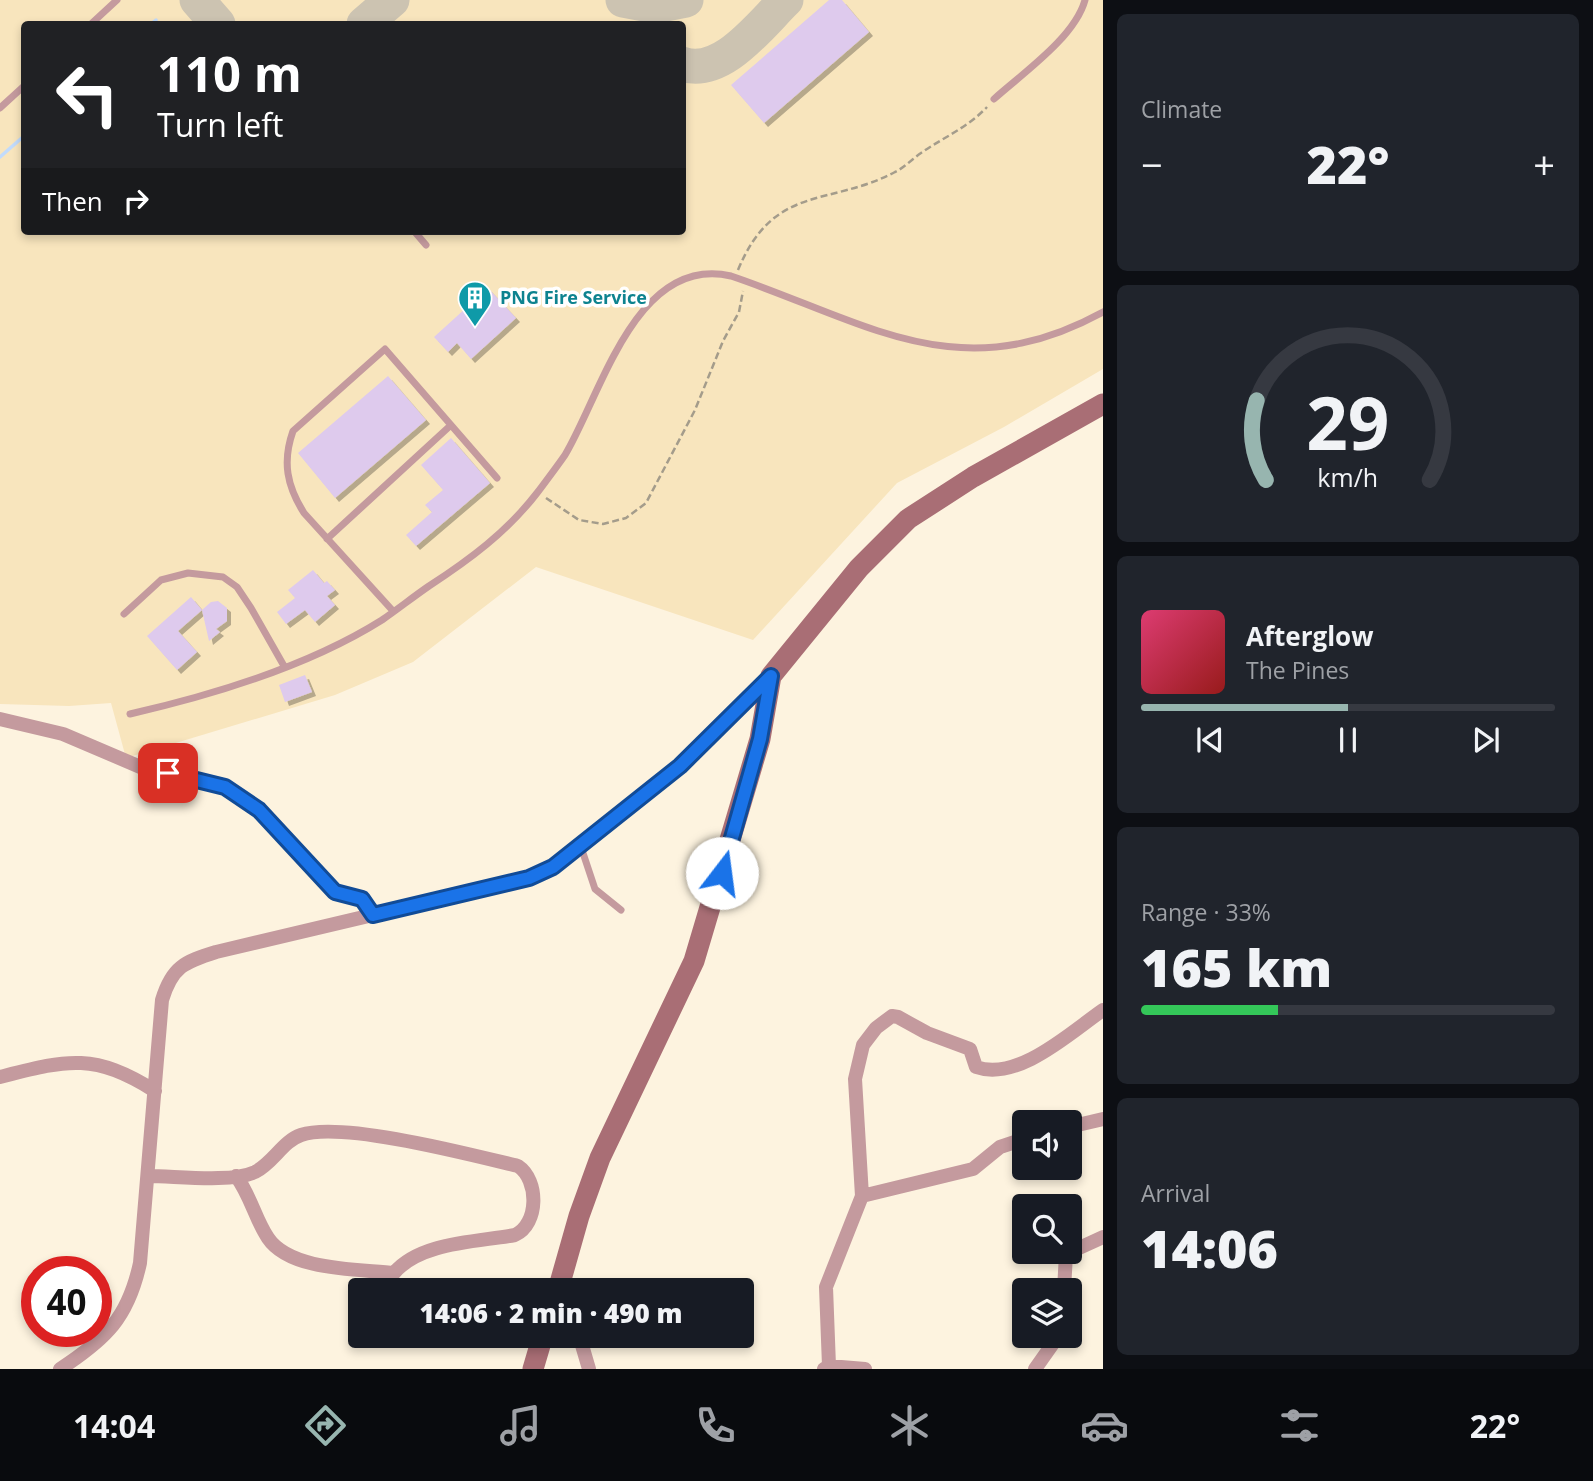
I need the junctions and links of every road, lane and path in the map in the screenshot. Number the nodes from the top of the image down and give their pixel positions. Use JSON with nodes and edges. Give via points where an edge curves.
{"nodes":[{"id":1,"x":117,"y":0,"type":"edge"},
{"id":2,"x":1085,"y":0,"type":"edge"},
{"id":3,"x":94,"y":21,"type":"edge"},
{"id":4,"x":21,"y":89,"type":"edge"},
{"id":5,"x":994,"y":99,"type":"joint"},
{"id":6,"x":0,"y":108,"type":"edge"},
{"id":7,"x":417,"y":235,"type":"edge"},
{"id":8,"x":426,"y":245,"type":"dead end"},
{"id":9,"x":735,"y":277,"type":"junction"},
{"id":10,"x":744,"y":281,"type":"junction"},
{"id":11,"x":1103,"y":313,"type":"edge"},
{"id":12,"x":1103,"y":404,"type":"edge"},
{"id":13,"x":451,"y":425,"type":"junction"},
{"id":14,"x":497,"y":478,"type":"dead end"},
{"id":15,"x":538,"y":492,"type":"junction"},
{"id":16,"x":327,"y":539,"type":"junction"},
{"id":17,"x":393,"y":611,"type":"junction"},
{"id":18,"x":124,"y":614,"type":"dead end"},
{"id":19,"x":284,"y":666,"type":"junction"},
{"id":20,"x":771,"y":676,"type":"junction"},
{"id":21,"x":130,"y":714,"type":"dead end"},
{"id":22,"x":0,"y":719,"type":"edge"},
{"id":23,"x":581,"y":847,"type":"junction"},
{"id":24,"x":621,"y":909,"type":"dead end"},
{"id":25,"x":373,"y":915,"type":"junction"},
{"id":26,"x":1103,"y":1010,"type":"edge"},
{"id":27,"x":0,"y":1077,"type":"edge"},
{"id":28,"x":155,"y":1091,"type":"junction"},
{"id":29,"x":1103,"y":1119,"type":"edge"},
{"id":30,"x":1082,"y":1124,"type":"edge"},
{"id":31,"x":1012,"y":1143,"type":"edge"},
{"id":32,"x":149,"y":1176,"type":"junction"},
{"id":33,"x":236,"y":1176,"type":"junction"},
{"id":34,"x":862,"y":1196,"type":"junction"},
{"id":35,"x":1103,"y":1237,"type":"edge"},
{"id":36,"x":563,"y":1278,"type":"edge"},
{"id":37,"x":1065,"y":1278,"type":"edge"},
{"id":38,"x":539,"y":1348,"type":"edge"},
{"id":39,"x":583,"y":1348,"type":"edge"},
{"id":40,"x":1050,"y":1348,"type":"edge"},
{"id":41,"x":827,"y":1368,"type":"edge"},
{"id":42,"x":60,"y":1369,"type":"edge"},
{"id":43,"x":533,"y":1369,"type":"edge"},
{"id":44,"x":589,"y":1369,"type":"edge"},
{"id":45,"x":865,"y":1369,"type":"edge"},
{"id":46,"x":1035,"y":1369,"type":"edge"}],
"edges":[{"from":1,"to":3,"type":"lane"},
{"from":2,"to":5,"type":"lane","via":[[1071,30]]},
{"from":4,"to":6,"type":"lane"},
{"from":5,"to":9,"type":"path","via":[[971,124],[895,172],[800,201],[768,223],[748,246]]},
{"from":7,"to":8,"type":"lane"},
{"from":9,"to":10,"type":"lane"},
{"from":9,"to":15,"type":"lane","via":[[718,273],[691,277],[659,296],[632,323],[565,454]]},
{"from":10,"to":11,"type":"lane","via":[[885,335],[958,350],[1016,346]]},
{"from":10,"to":15,"type":"path","via":[[739,312],[646,503],[626,518],[603,524],[579,520]]},
{"from":12,"to":20,"type":"street","via":[[908,519],[859,568]]},
{"from":13,"to":14,"type":"lane"},
{"from":13,"to":16,"type":"lane"},
{"from":13,"to":16,"type":"lane","via":[[385,349],[293,431],[286,477],[304,513]]},
{"from":15,"to":17,"type":"lane","via":[[498,537]]},
{"from":16,"to":17,"type":"lane"},
{"from":17,"to":19,"type":"lane"},
{"from":18,"to":19,"type":"lane","via":[[161,580],[187,573],[223,578],[237,587]]},
{"from":19,"to":21,"type":"lane","via":[[185,701]]},
{"from":20,"to":23,"type":"street","via":[[680,766]]},
{"from":20,"to":36,"type":"street","via":[[760,739],[699,948],[600,1158]]},
{"from":22,"to":25,"type":"street","via":[[63,734],[145,769],[225,787],[259,810],[335,892],[362,899]]},
{"from":23,"to":24,"type":"lane","via":[[596,889]]},
{"from":23,"to":25,"type":"street","via":[[529,878]]},
{"from":25,"to":28,"type":"street","via":[[216,952],[169,977],[162,1000]]},
{"from":26,"to":34,"type":"street","via":[[1025,1064],[983,1069],[976,1067],[970,1049],[898,1017],[892,1016],[876,1028],[863,1045],[855,1079]]},
{"from":27,"to":28,"type":"street","via":[[56,1063],[91,1062]]},
{"from":28,"to":32,"type":"street"},
{"from":29,"to":30,"type":"street"},
{"from":31,"to":34,"type":"street","via":[[973,1168]]},
{"from":32,"to":33,"type":"street"},
{"from":32,"to":42,"type":"street","via":[[140,1263],[129,1303],[89,1351]]},
{"from":33,"to":33,"type":"street","via":[[255,1172],[300,1136],[334,1133],[404,1141],[527,1171],[533,1185],[531,1214],[526,1227],[515,1235],[424,1253],[394,1273],[300,1261],[267,1238]]},
{"from":34,"to":41,"type":"street","via":[[826,1287]]},
{"from":35,"to":37,"type":"street","via":[[1066,1254]]},
{"from":38,"to":43,"type":"street"},
{"from":39,"to":44,"type":"street"},
{"from":40,"to":46,"type":"street"},
{"from":41,"to":45,"type":"street"}]}
